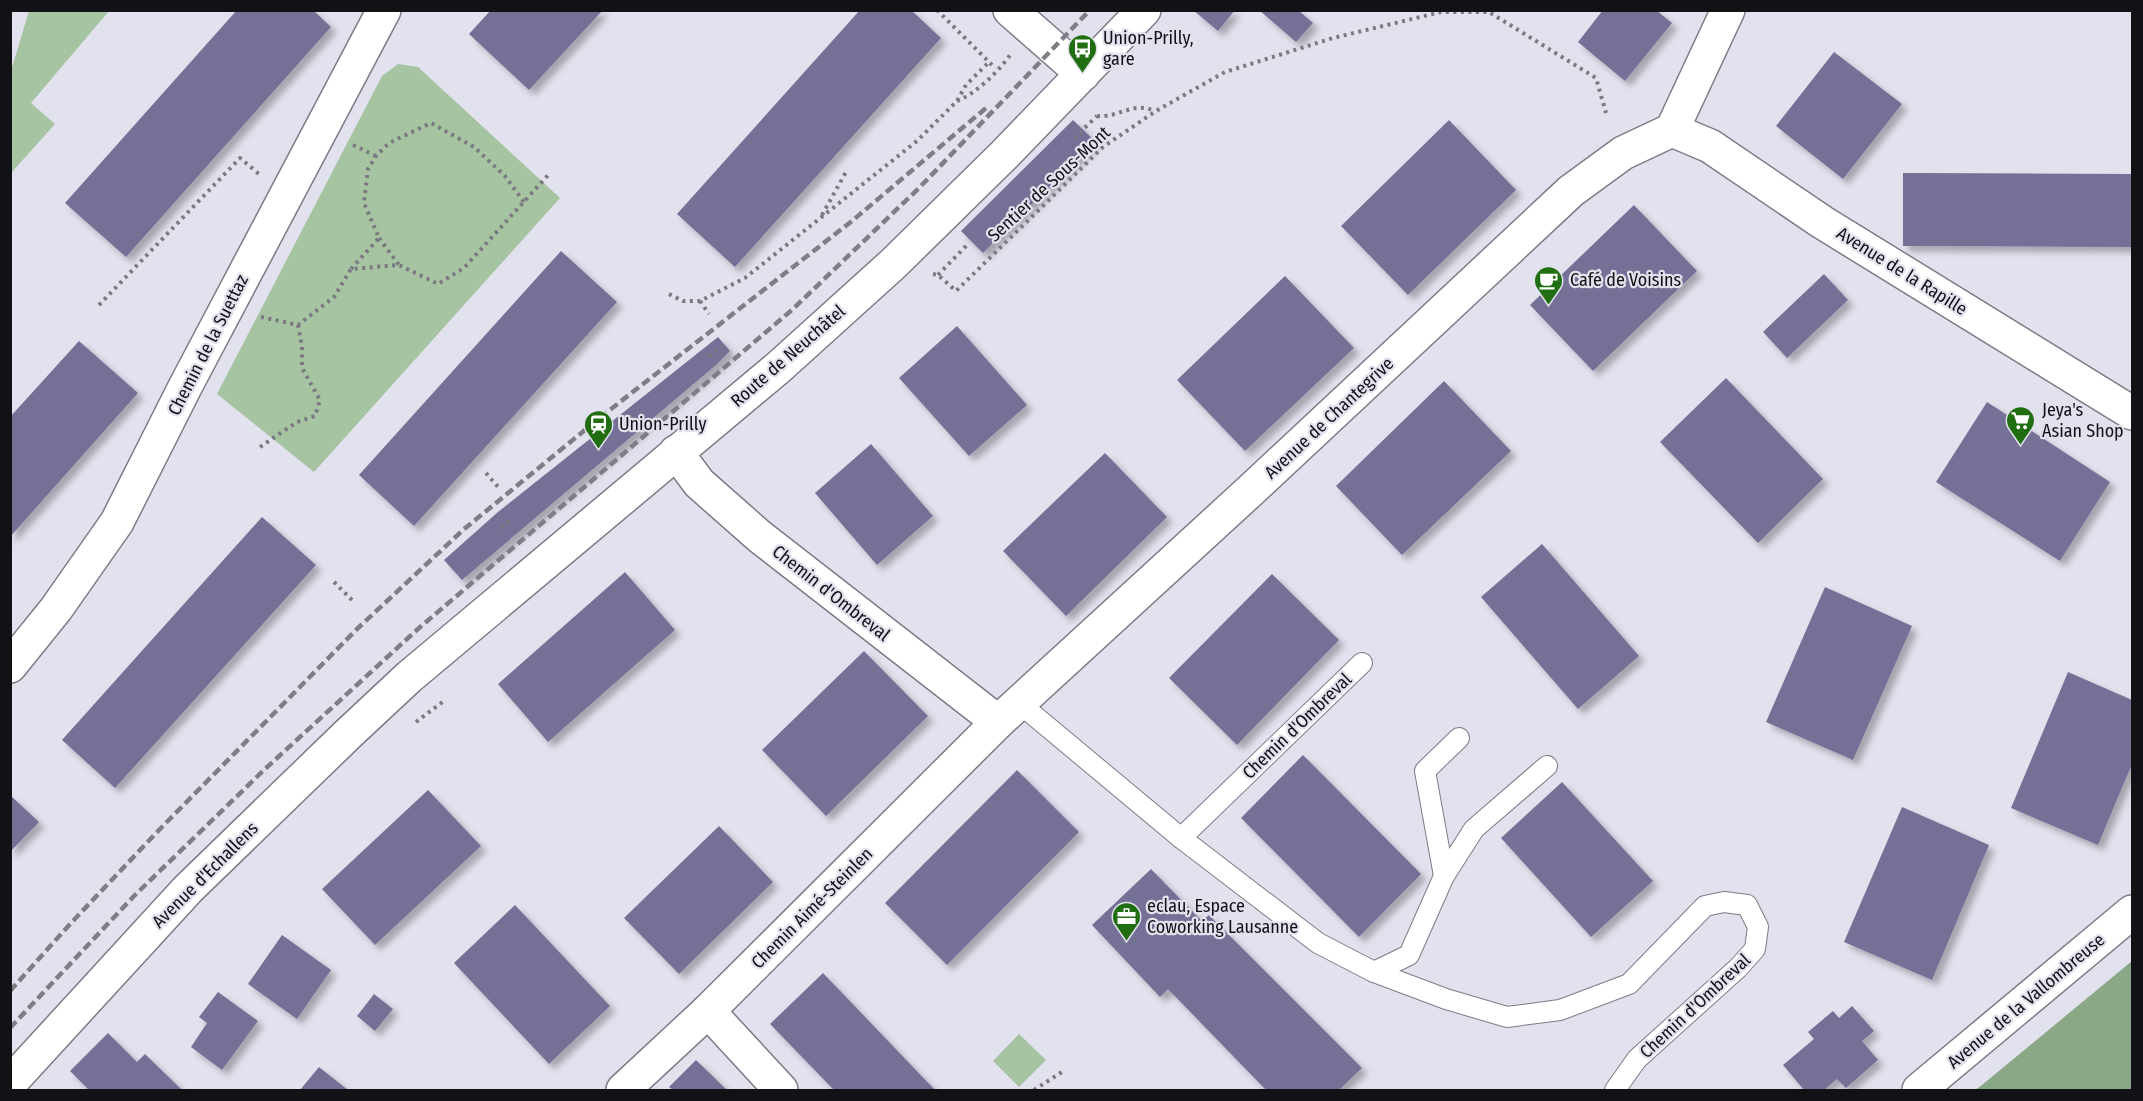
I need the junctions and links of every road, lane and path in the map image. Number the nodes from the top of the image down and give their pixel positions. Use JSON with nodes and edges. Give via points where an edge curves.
{"nodes":[{"id":1,"x":384,"y":10,"type":"edge"},
{"id":2,"x":937,"y":10,"type":"edge"},
{"id":3,"x":1010,"y":10,"type":"edge"},
{"id":4,"x":1144,"y":10,"type":"edge"},
{"id":5,"x":1728,"y":10,"type":"edge"},
{"id":6,"x":1004,"y":63,"type":"dead end"},
{"id":7,"x":1083,"y":74,"type":"junction"},
{"id":8,"x":957,"y":101,"type":"junction"},
{"id":9,"x":1091,"y":111,"type":"dead end"},
{"id":10,"x":1156,"y":111,"type":"junction"},
{"id":11,"x":1606,"y":113,"type":"dead end"},
{"id":12,"x":1097,"y":116,"type":"junction"},
{"id":13,"x":1672,"y":130,"type":"junction"},
{"id":14,"x":345,"y":141,"type":"dead end"},
{"id":15,"x":1067,"y":144,"type":"dead end"},
{"id":16,"x":376,"y":156,"type":"junction"},
{"id":17,"x":846,"y":172,"type":"dead end"},
{"id":18,"x":549,"y":174,"type":"dead end"},
{"id":19,"x":262,"y":176,"type":"dead end"},
{"id":20,"x":524,"y":202,"type":"junction"},
{"id":21,"x":821,"y":218,"type":"junction"},
{"id":22,"x":380,"y":238,"type":"junction"},
{"id":23,"x":893,"y":264,"type":"junction"},
{"id":24,"x":399,"y":265,"type":"junction"},
{"id":25,"x":351,"y":269,"type":"junction"},
{"id":26,"x":669,"y":294,"type":"dead end"},
{"id":27,"x":700,"y":301,"type":"junction"},
{"id":28,"x":99,"y":305,"type":"dead end"},
{"id":29,"x":709,"y":314,"type":"dead end"},
{"id":30,"x":252,"y":315,"type":"dead end"},
{"id":31,"x":298,"y":325,"type":"junction"},
{"id":32,"x":722,"y":346,"type":"dead end"},
{"id":33,"x":709,"y":357,"type":"dead end"},
{"id":34,"x":2133,"y":413,"type":"edge"},
{"id":35,"x":260,"y":447,"type":"dead end"},
{"id":36,"x":676,"y":452,"type":"junction"},
{"id":37,"x":486,"y":473,"type":"dead end"},
{"id":38,"x":498,"y":487,"type":"dead end"},
{"id":39,"x":512,"y":519,"type":"dead end"},
{"id":40,"x":501,"y":528,"type":"dead end"},
{"id":41,"x":334,"y":582,"type":"dead end"},
{"id":42,"x":354,"y":603,"type":"dead end"},
{"id":43,"x":1362,"y":663,"type":"dead end"},
{"id":44,"x":10,"y":666,"type":"edge"},
{"id":45,"x":409,"y":677,"type":"joint"},
{"id":46,"x":444,"y":701,"type":"dead end"},
{"id":47,"x":1009,"y":713,"type":"junction"},
{"id":48,"x":413,"y":724,"type":"dead end"},
{"id":49,"x":1459,"y":738,"type":"dead end"},
{"id":50,"x":1547,"y":766,"type":"dead end"},
{"id":51,"x":1181,"y":838,"type":"junction"},
{"id":52,"x":1444,"y":876,"type":"junction"},
{"id":53,"x":2133,"y":912,"type":"edge"},
{"id":54,"x":1374,"y":972,"type":"junction"},
{"id":55,"x":708,"y":1011,"type":"junction"},
{"id":56,"x":1065,"y":1070,"type":"dead end"},
{"id":57,"x":10,"y":1083,"type":"edge"},
{"id":58,"x":623,"y":1090,"type":"edge"},
{"id":59,"x":781,"y":1090,"type":"edge"},
{"id":60,"x":1034,"y":1090,"type":"edge"},
{"id":61,"x":1615,"y":1090,"type":"edge"},
{"id":62,"x":1919,"y":1090,"type":"edge"}],
"edges":[{"from":1,"to":44,"type":"street","name":"Chemin de la Suettaz","via":[[117,522],[87,568]]},
{"from":2,"to":8,"type":"path","via":[[990,64],[966,85]]},
{"from":3,"to":7,"type":"street"},
{"from":4,"to":7,"type":"street","name":"Route de Neuchâtel"},
{"from":5,"to":13,"type":"street"},
{"from":6,"to":8,"type":"path","via":[[968,97]]},
{"from":7,"to":23,"type":"street","name":"Route de Neuchâtel"},
{"from":8,"to":21,"type":"path","via":[[917,141]]},
{"from":9,"to":12,"type":"path"},
{"from":10,"to":11,"type":"path","name":"Sentier de Sous-Mont","via":[[1225,72],[1333,38],[1441,12],[1489,12],[1596,78]]},
{"from":10,"to":12,"type":"path","name":"Sentier de Sous-Mont","via":[[1143,106]]},
{"from":10,"to":23,"type":"path","name":"Sentier de Sous-Mont","via":[[1103,147],[956,291],[938,275]]},
{"from":12,"to":15,"type":"path"},
{"from":13,"to":34,"type":"street","name":"Avenue de la Rapille","via":[[1710,146],[1822,222]]},
{"from":13,"to":47,"type":"street","name":"Avenue de Chantegrive","via":[[1623,153],[1571,191]]},
{"from":14,"to":16,"type":"path"},
{"from":16,"to":20,"type":"path","via":[[389,142],[431,123],[474,147],[505,176]]},
{"from":16,"to":22,"type":"path","via":[[368,169],[364,203]]},
{"from":17,"to":21,"type":"path"},
{"from":18,"to":20,"type":"path"},
{"from":19,"to":28,"type":"path","via":[[240,158]]},
{"from":20,"to":24,"type":"path","via":[[464,268],[438,284]]},
{"from":21,"to":27,"type":"path","via":[[745,278]]},
{"from":22,"to":24,"type":"path"},
{"from":22,"to":25,"type":"path"},
{"from":23,"to":36,"type":"street","name":"Route de Neuchâtel","via":[[779,367]]},
{"from":24,"to":25,"type":"path"},
{"from":25,"to":31,"type":"path","via":[[334,297]]},
{"from":26,"to":27,"type":"path","via":[[683,301]]},
{"from":27,"to":29,"type":"path"},
{"from":30,"to":31,"type":"path"},
{"from":31,"to":35,"type":"path","via":[[302,368],[320,400],[315,416],[297,422]]},
{"from":32,"to":33,"type":"path"},
{"from":36,"to":45,"type":"street","name":"Route de Neuchâtel"},
{"from":36,"to":47,"type":"street","name":"Chemin d'Ombreval","via":[[699,483],[759,536]]},
{"from":37,"to":38,"type":"path"},
{"from":39,"to":40,"type":"path"},
{"from":41,"to":42,"type":"path"},
{"from":43,"to":51,"type":"lane","name":"Chemin d'Ombreval"},
{"from":45,"to":57,"type":"street","name":"Avenue d'Echallens","via":[[188,889]]},
{"from":46,"to":48,"type":"path"},
{"from":47,"to":51,"type":"lane","name":"Chemin d'Ombreval"},
{"from":47,"to":55,"type":"street","name":"Chemin Aimé-Steinlen"},
{"from":49,"to":52,"type":"lane","via":[[1425,771]]},
{"from":50,"to":52,"type":"lane","via":[[1474,830]]},
{"from":51,"to":54,"type":"lane","name":"Chemin d'Ombreval","via":[[1318,943]]},
{"from":52,"to":54,"type":"lane","via":[[1409,955]]},
{"from":53,"to":62,"type":"street","name":"Avenue de la Vallombreuse"},
{"from":54,"to":61,"type":"lane","name":"Chemin d'Ombreval","via":[[1507,1017],[1560,1010],[1629,984],[1705,906],[1724,902],[1747,905],[1758,927],[1755,949],[1637,1059]]},
{"from":55,"to":58,"type":"street","name":"Chemin Aimé-Steinlen"},
{"from":55,"to":59,"type":"street"},
{"from":56,"to":60,"type":"path"}]}
